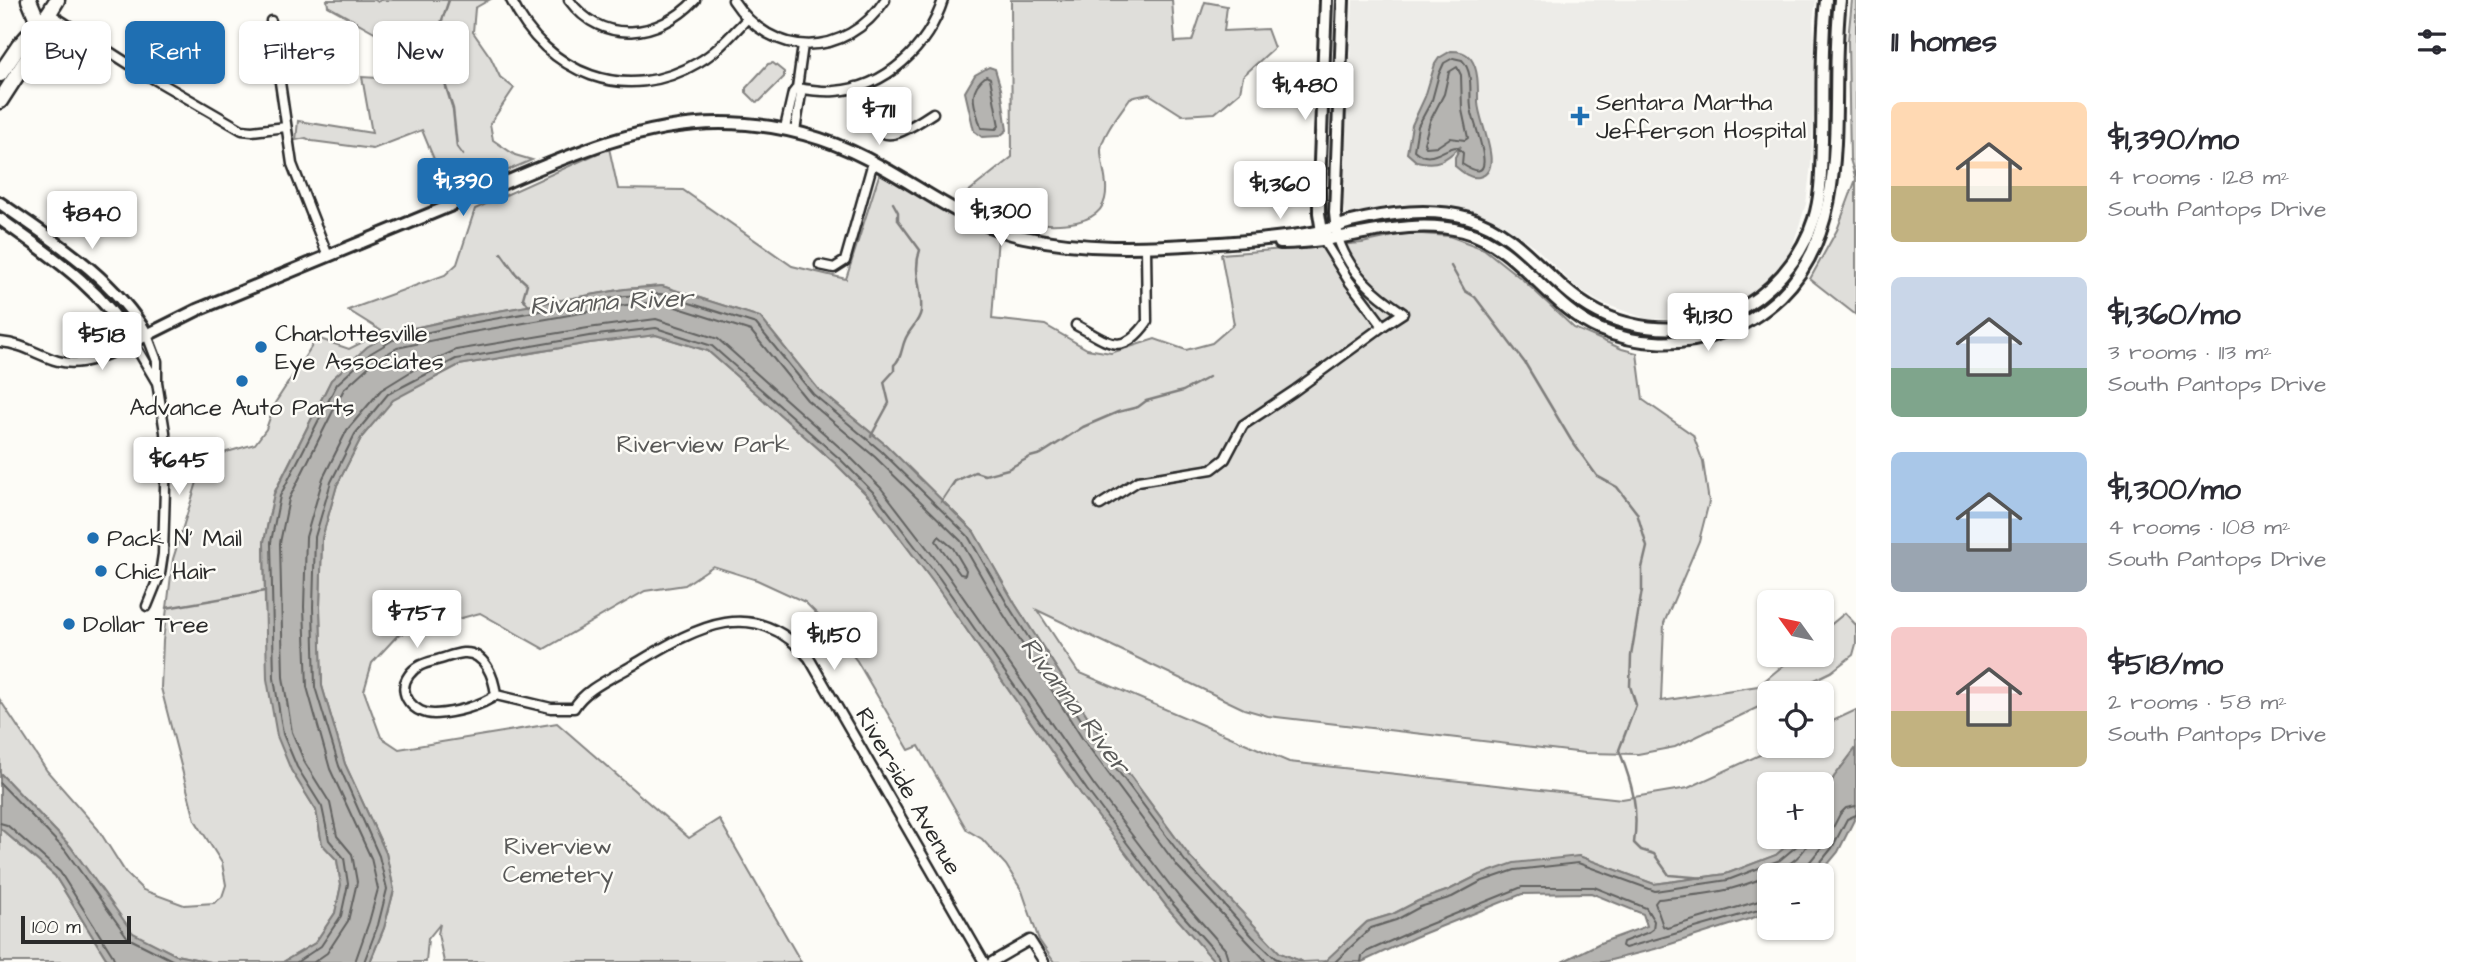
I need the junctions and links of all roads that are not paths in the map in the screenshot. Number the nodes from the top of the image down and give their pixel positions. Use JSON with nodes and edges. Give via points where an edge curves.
{"nodes":[{"id":1,"x":29,"y":0,"type":"edge"},
{"id":2,"x":511,"y":0,"type":"edge"},
{"id":3,"x":569,"y":0,"type":"edge"},
{"id":4,"x":695,"y":0,"type":"edge"},
{"id":5,"x":733,"y":0,"type":"edge"},
{"id":6,"x":885,"y":0,"type":"edge"},
{"id":7,"x":943,"y":0,"type":"edge"},
{"id":8,"x":1326,"y":0,"type":"edge"},
{"id":9,"x":1343,"y":0,"type":"edge"},
{"id":10,"x":1826,"y":0,"type":"edge"},
{"id":11,"x":1840,"y":0,"type":"edge"},
{"id":12,"x":53,"y":6,"type":"edge"},
{"id":13,"x":747,"y":19,"type":"junction"},
{"id":14,"x":38,"y":21,"type":"edge"},
{"id":15,"x":41,"y":21,"type":"edge"},
{"id":16,"x":21,"y":44,"type":"edge"},
{"id":17,"x":803,"y":45,"type":"junction"},
{"id":18,"x":0,"y":74,"type":"edge"},
{"id":19,"x":280,"y":84,"type":"edge"},
{"id":20,"x":856,"y":87,"type":"junction"},
{"id":21,"x":797,"y":88,"type":"junction"},
{"id":22,"x":0,"y":101,"type":"edge"},
{"id":23,"x":933,"y":113,"type":"dead end"},
{"id":24,"x":286,"y":127,"type":"junction"},
{"id":25,"x":790,"y":130,"type":"junction"},
{"id":26,"x":873,"y":162,"type":"junction"},
{"id":27,"x":0,"y":203,"type":"edge"},
{"id":28,"x":0,"y":219,"type":"edge"},
{"id":29,"x":1337,"y":232,"type":"junction"},
{"id":30,"x":1322,"y":236,"type":"junction"},
{"id":31,"x":1146,"y":248,"type":"junction"},
{"id":32,"x":328,"y":257,"type":"junction"},
{"id":33,"x":820,"y":265,"type":"dead end"},
{"id":34,"x":1076,"y":325,"type":"dead end"},
{"id":35,"x":1383,"y":326,"type":"junction"},
{"id":36,"x":147,"y":335,"type":"junction"},
{"id":37,"x":0,"y":342,"type":"edge"},
{"id":38,"x":133,"y":342,"type":"junction"},
{"id":39,"x":157,"y":382,"type":"junction"},
{"id":40,"x":1100,"y":505,"type":"dead end"},
{"id":41,"x":147,"y":606,"type":"dead end"},
{"id":42,"x":496,"y":695,"type":"junction"},
{"id":43,"x":984,"y":962,"type":"edge"},
{"id":44,"x":992,"y":962,"type":"edge"},
{"id":45,"x":1044,"y":962,"type":"edge"}],
"edges":[{"from":1,"to":14,"type":"highway"},
{"from":2,"to":13,"type":"street","via":[[533,36],[554,57],[582,73],[615,81],[660,79],[687,69],[714,52]]},
{"from":3,"to":4,"type":"street","via":[[592,22],[628,32],[664,25]]},
{"from":5,"to":13,"type":"street"},
{"from":6,"to":17,"type":"street","via":[[871,19],[847,35]]},
{"from":7,"to":20,"type":"street","via":[[925,38],[908,58]]},
{"from":8,"to":30,"type":"street","via":[[1319,188]]},
{"from":9,"to":29,"type":"street"},
{"from":10,"to":29,"type":"street","via":[[1815,216],[1793,262],[1779,279],[1730,315],[1661,329],[1605,316],[1569,293],[1521,246],[1468,218],[1405,212]]},
{"from":11,"to":29,"type":"street","via":[[1829,220],[1805,270],[1789,289],[1736,328],[1688,341],[1638,340],[1582,319],[1560,304],[1512,256],[1465,232],[1408,226]]},
{"from":12,"to":15,"type":"highway"},
{"from":12,"to":22,"type":"highway","via":[[31,53]]},
{"from":12,"to":24,"type":"street","via":[[135,68],[242,130]]},
{"from":13,"to":17,"type":"street","via":[[779,40]]},
{"from":16,"to":18,"type":"highway"},
{"from":17,"to":21,"type":"street"},
{"from":19,"to":24,"type":"street"},
{"from":20,"to":21,"type":"street","via":[[832,92]]},
{"from":20,"to":23,"type":"street","via":[[872,125],[880,132],[894,134]]},
{"from":21,"to":25,"type":"street"},
{"from":24,"to":32,"type":"street","via":[[296,175]]},
{"from":25,"to":26,"type":"street"},
{"from":25,"to":32,"type":"street","via":[[697,124],[629,136]]},
{"from":26,"to":31,"type":"street","via":[[968,218],[1006,233],[1082,246]]},
{"from":26,"to":33,"type":"street","via":[[845,261],[834,268]]},
{"from":27,"to":36,"type":"street","via":[[87,266]]},
{"from":28,"to":38,"type":"street","via":[[86,283],[111,308]]},
{"from":29,"to":30,"type":"street"},
{"from":29,"to":35,"type":"street","via":[[1346,258],[1364,283],[1403,313]]},
{"from":30,"to":31,"type":"street","via":[[1284,243]]},
{"from":30,"to":35,"type":"street"},
{"from":31,"to":34,"type":"street","via":[[1147,323],[1126,343],[1116,345]]},
{"from":32,"to":36,"type":"street"},
{"from":35,"to":40,"type":"street","via":[[1243,425],[1225,459],[1212,469],[1138,481]]},
{"from":36,"to":38,"type":"street"},
{"from":36,"to":39,"type":"street","via":[[157,361]]},
{"from":37,"to":38,"type":"street","via":[[68,362],[94,359]]},
{"from":38,"to":39,"type":"street"},
{"from":39,"to":41,"type":"street","via":[[165,432],[163,554]]},
{"from":42,"to":42,"type":"street","via":[[489,668],[464,652],[421,664],[405,684],[408,702],[426,714],[487,702]]},
{"from":42,"to":43,"type":"street","name":"Riverside Avenue","via":[[551,708],[573,708],[582,696],[704,627],[741,622],[781,634],[809,658]]},
{"from":44,"to":45,"type":"street","via":[[1030,940]]}]}
